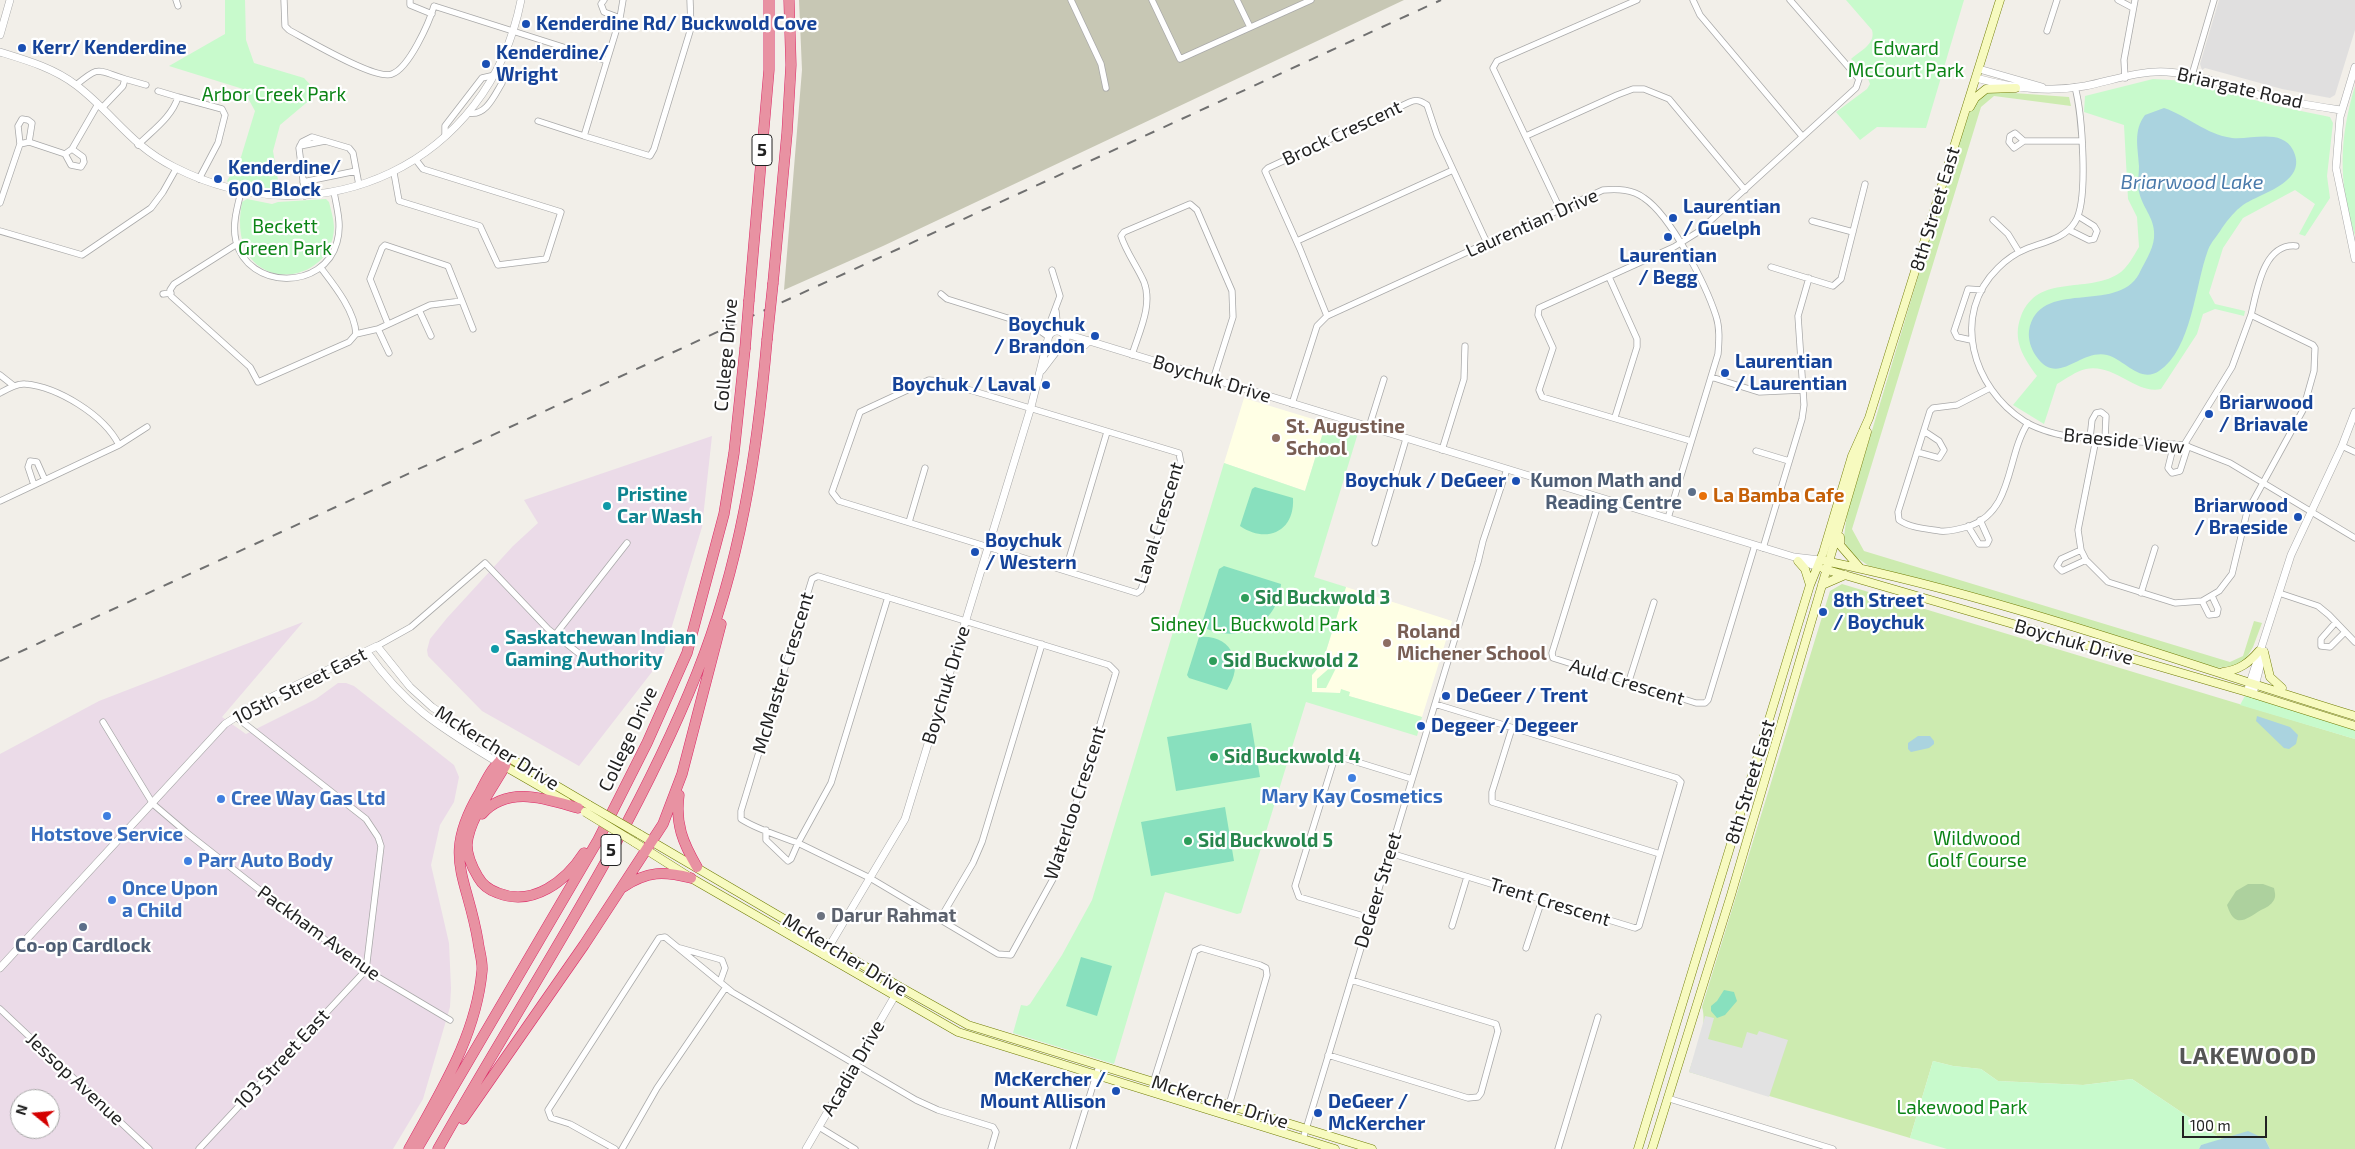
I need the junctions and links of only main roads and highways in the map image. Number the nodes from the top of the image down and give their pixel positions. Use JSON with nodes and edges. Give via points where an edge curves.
{"nodes":[{"id":1,"x":769,"y":0,"type":"edge"},
{"id":2,"x":788,"y":0,"type":"edge"},
{"id":3,"x":2000,"y":0,"type":"edge"},
{"id":4,"x":2016,"y":88,"type":"road end"},
{"id":5,"x":1960,"y":130,"type":"junction"},
{"id":6,"x":1869,"y":418,"type":"junction"},
{"id":7,"x":1840,"y":530,"type":"junction"},
{"id":8,"x":741,"y":531,"type":"junction"},
{"id":9,"x":1796,"y":559,"type":"road end"},
{"id":10,"x":1819,"y":564,"type":"junction"},
{"id":11,"x":1828,"y":566,"type":"junction"},
{"id":12,"x":1861,"y":569,"type":"junction"},
{"id":13,"x":1845,"y":575,"type":"junction"},
{"id":14,"x":1810,"y":585,"type":"junction"},
{"id":15,"x":1822,"y":585,"type":"junction"},
{"id":16,"x":2218,"y":672,"type":"junction"},
{"id":17,"x":2300,"y":697,"type":"junction"},
{"id":18,"x":2355,"y":716,"type":"edge"},
{"id":19,"x":2355,"y":726,"type":"edge"},
{"id":20,"x":503,"y":761,"type":"junction"},
{"id":21,"x":682,"y":774,"type":"junction"},
{"id":22,"x":630,"y":780,"type":"junction"},
{"id":23,"x":584,"y":809,"type":"junction"},
{"id":24,"x":474,"y":822,"type":"junction"},
{"id":25,"x":649,"y":846,"type":"junction"},
{"id":26,"x":697,"y":867,"type":"junction"},
{"id":27,"x":691,"y":878,"type":"junction"},
{"id":28,"x":620,"y":889,"type":"junction"},
{"id":29,"x":409,"y":1149,"type":"edge"},
{"id":30,"x":417,"y":1149,"type":"edge"},
{"id":31,"x":440,"y":1149,"type":"edge"},
{"id":32,"x":1335,"y":1149,"type":"edge"},
{"id":33,"x":1372,"y":1149,"type":"edge"},
{"id":34,"x":1638,"y":1149,"type":"edge"},
{"id":35,"x":1652,"y":1149,"type":"edge"}],
"edges":[{"from":1,"to":22,"type":"highway","name":"College Drive","number":"5","bridge":true,"via":[[769,70],[745,349],[724,514],[687,653]]},
{"from":2,"to":8,"type":"highway","name":"College Drive","number":"5","bridge":true,"via":[[791,65],[768,340],[753,474]]},
{"from":3,"to":5,"type":"main road","name":"8th Street East"},
{"from":4,"to":5,"type":"main road","via":[[1994,87],[1980,92]]},
{"from":5,"to":6,"type":"main road","name":"8th Street East"},
{"from":6,"to":7,"type":"main road","name":"8th Street East"},
{"from":6,"to":10,"type":"main road","name":"8th Street East","via":[[1852,456]]},
{"from":7,"to":11,"type":"main road","name":"8th Street East"},
{"from":7,"to":12,"type":"main road","via":[[1840,546]]},
{"from":8,"to":21,"type":"highway","via":[[730,590]]},
{"from":8,"to":31,"type":"highway","name":"College Drive","number":"5","via":[[697,673],[649,779],[530,995]]},
{"from":9,"to":14,"type":"main road","via":[[1805,569]]},
{"from":10,"to":11,"type":"main road","name":"Boychuk Drive"},
{"from":10,"to":14,"type":"main road","name":"8th Street East"},
{"from":11,"to":12,"type":"main road","name":"Boychuk Drive"},
{"from":11,"to":13,"type":"main road","name":"Boychuk Drive"},
{"from":11,"to":15,"type":"main road","name":"8th Street East"},
{"from":12,"to":16,"type":"main road","name":"Boychuk Drive","via":[[1982,599]]},
{"from":13,"to":15,"type":"main road"},
{"from":13,"to":19,"type":"main road","name":"Boychuk Drive"},
{"from":14,"to":34,"type":"main road","name":"8th Street East"},
{"from":15,"to":35,"type":"main road","name":"8th Street East","via":[[1734,886]]},
{"from":16,"to":17,"type":"main road","name":"Boychuk Drive"},
{"from":16,"to":17,"type":"main road","via":[[2239,668],[2262,652],[2273,682]]},
{"from":17,"to":18,"type":"main road","name":"Boychuk Drive"},
{"from":20,"to":23,"type":"main road","name":"McKercher Drive"},
{"from":20,"to":23,"type":"main road","name":"McKercher Drive"},
{"from":20,"to":24,"type":"highway"},
{"from":20,"to":29,"type":"highway","via":[[467,815],[458,846],[459,870],[475,924],[482,969],[474,1015],[464,1048]]},
{"from":21,"to":25,"type":"highway","via":[[668,812]]},
{"from":21,"to":26,"type":"highway","via":[[676,814],[680,836]]},
{"from":22,"to":24,"type":"highway","via":[[578,862],[561,881],[541,893],[508,897],[489,890],[481,883],[470,864],[468,853],[467,844]]},
{"from":22,"to":30,"type":"highway","name":"College Drive","number":"5","via":[[571,888]]},
{"from":23,"to":24,"type":"highway","via":[[543,798],[508,798],[489,806]]},
{"from":23,"to":25,"type":"main road","name":"McKercher Drive","bridge":true,"via":[[634,842]]},
{"from":23,"to":25,"type":"main road","name":"McKercher Drive","bridge":true,"via":[[640,834]]},
{"from":25,"to":26,"type":"main road","name":"McKercher Drive"},
{"from":25,"to":27,"type":"main road","name":"McKercher Drive"},
{"from":25,"to":28,"type":"highway"},
{"from":26,"to":33,"type":"main road","name":"McKercher Drive","via":[[968,1025]]},
{"from":27,"to":28,"type":"highway","via":[[666,872],[647,875]]},
{"from":27,"to":32,"type":"main road","name":"McKercher Drive","via":[[958,1032]]},
{"from":28,"to":31,"type":"highway"}]}
